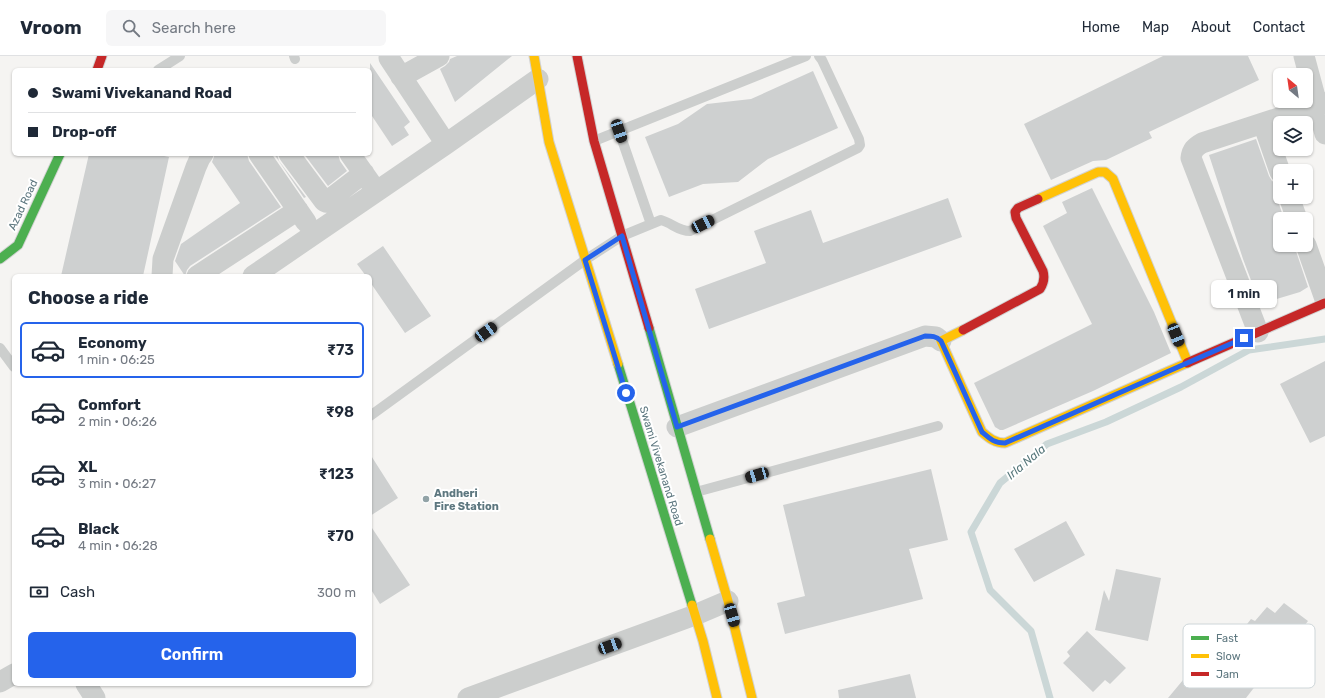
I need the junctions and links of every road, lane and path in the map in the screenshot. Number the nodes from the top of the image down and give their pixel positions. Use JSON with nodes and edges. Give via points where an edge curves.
{"nodes":[{"id":1,"x":102,"y":56,"type":"edge"},
{"id":2,"x":180,"y":56,"type":"edge"},
{"id":3,"x":438,"y":56,"type":"edge"},
{"id":4,"x":534,"y":56,"type":"edge"},
{"id":5,"x":577,"y":56,"type":"edge"},
{"id":6,"x":806,"y":56,"type":"edge"},
{"id":7,"x":819,"y":56,"type":"edge"},
{"id":8,"x":1304,"y":56,"type":"edge"},
{"id":9,"x":388,"y":58,"type":"dead end"},
{"id":10,"x":98,"y":68,"type":"edge"},
{"id":11,"x":161,"y":68,"type":"edge"},
{"id":12,"x":401,"y":77,"type":"junction"},
{"id":13,"x":538,"y":79,"type":"junction"},
{"id":14,"x":1321,"y":105,"type":"edge"},
{"id":15,"x":1263,"y":123,"type":"junction"},
{"id":16,"x":619,"y":131,"type":"junction"},
{"id":17,"x":1325,"y":134,"type":"edge"},
{"id":18,"x":594,"y":141,"type":"junction"},
{"id":19,"x":446,"y":144,"type":"junction"},
{"id":20,"x":59,"y":156,"type":"edge"},
{"id":21,"x":202,"y":156,"type":"edge"},
{"id":22,"x":260,"y":156,"type":"edge"},
{"id":23,"x":290,"y":156,"type":"edge"},
{"id":24,"x":351,"y":156,"type":"edge"},
{"id":25,"x":1277,"y":164,"type":"edge"},
{"id":26,"x":364,"y":173,"type":"junction"},
{"id":27,"x":377,"y":192,"type":"junction"},
{"id":28,"x":298,"y":210,"type":"junction"},
{"id":29,"x":651,"y":224,"type":"junction"},
{"id":30,"x":315,"y":234,"type":"junction"},
{"id":31,"x":622,"y":236,"type":"junction"},
{"id":32,"x":1308,"y":252,"type":"edge"},
{"id":33,"x":0,"y":259,"type":"edge"},
{"id":34,"x":585,"y":260,"type":"junction"},
{"id":35,"x":162,"y":274,"type":"edge"},
{"id":36,"x":200,"y":274,"type":"edge"},
{"id":37,"x":256,"y":274,"type":"edge"},
{"id":38,"x":1325,"y":299,"type":"edge"},
{"id":39,"x":1325,"y":303,"type":"edge"},
{"id":40,"x":1258,"y":332,"type":"junction"},
{"id":41,"x":941,"y":341,"type":"junction"},
{"id":42,"x":0,"y":348,"type":"edge"},
{"id":43,"x":1188,"y":363,"type":"junction"},
{"id":44,"x":12,"y":364,"type":"edge"},
{"id":45,"x":372,"y":415,"type":"edge"},
{"id":46,"x":938,"y":426,"type":"dead end"},
{"id":47,"x":677,"y":427,"type":"junction"},
{"id":48,"x":696,"y":492,"type":"junction"},
{"id":49,"x":728,"y":601,"type":"junction"},
{"id":50,"x":695,"y":615,"type":"junction"},
{"id":51,"x":12,"y":675,"type":"edge"},
{"id":52,"x":0,"y":682,"type":"edge"},
{"id":53,"x":87,"y":686,"type":"edge"},
{"id":54,"x":0,"y":690,"type":"edge"},
{"id":55,"x":6,"y":698,"type":"edge"},
{"id":56,"x":96,"y":698,"type":"edge"},
{"id":57,"x":468,"y":698,"type":"edge"},
{"id":58,"x":717,"y":698,"type":"edge"},
{"id":59,"x":752,"y":698,"type":"edge"}],
"edges":[{"from":1,"to":10,"type":"main road"},
{"from":2,"to":11,"type":"lane"},
{"from":3,"to":12,"type":"street"},
{"from":4,"to":13,"type":"main road","name":"Swami Vivekanand Road"},
{"from":5,"to":18,"type":"main road"},
{"from":6,"to":16,"type":"lane"},
{"from":7,"to":29,"type":"lane","via":[[859,139],[858,148],[690,231],[678,229],[661,220]]},
{"from":8,"to":14,"type":"street"},
{"from":9,"to":12,"type":"street"},
{"from":12,"to":19,"type":"street"},
{"from":13,"to":19,"type":"street"},
{"from":13,"to":34,"type":"main road","name":"Swami Vivekanand Road","via":[[549,142]]},
{"from":14,"to":15,"type":"street"},
{"from":14,"to":17,"type":"street"},
{"from":15,"to":25,"type":"street"},
{"from":15,"to":40,"type":"street","via":[[1202,143],[1192,152],[1191,158]]},
{"from":16,"to":18,"type":"lane"},
{"from":16,"to":29,"type":"lane"},
{"from":18,"to":31,"type":"main road"},
{"from":19,"to":27,"type":"street"},
{"from":20,"to":33,"type":"main road","name":"Azad Road","via":[[18,245]]},
{"from":21,"to":35,"type":"street","via":[[164,259]]},
{"from":22,"to":28,"type":"street"},
{"from":23,"to":26,"type":"street","via":[[326,202]]},
{"from":24,"to":26,"type":"street"},
{"from":26,"to":27,"type":"street"},
{"from":27,"to":30,"type":"street"},
{"from":28,"to":30,"type":"street"},
{"from":28,"to":36,"type":"street"},
{"from":29,"to":31,"type":"lane"},
{"from":30,"to":37,"type":"street"},
{"from":31,"to":34,"type":"lane"},
{"from":31,"to":47,"type":"main road"},
{"from":32,"to":38,"type":"street"},
{"from":34,"to":45,"type":"lane"},
{"from":34,"to":50,"type":"main road","name":"Swami Vivekanand Road"},
{"from":39,"to":40,"type":"main road"},
{"from":40,"to":43,"type":"main road"},
{"from":41,"to":43,"type":"main road","via":[[982,432],[990,440],[998,443],[1005,443]]},
{"from":41,"to":43,"type":"main road","via":[[1040,289],[1043,284],[1043,271],[1016,218],[1015,212],[1018,208],[1098,172],[1105,172],[1113,179]]},
{"from":41,"to":47,"type":"street","via":[[936,337],[925,336]]},
{"from":42,"to":44,"type":"lane"},
{"from":46,"to":48,"type":"lane"},
{"from":47,"to":48,"type":"main road"},
{"from":48,"to":49,"type":"main road"},
{"from":49,"to":50,"type":"street"},
{"from":49,"to":59,"type":"main road"},
{"from":50,"to":57,"type":"street"},
{"from":50,"to":58,"type":"main road","name":"Swami Vivekanand Road"},
{"from":51,"to":52,"type":"street"},
{"from":53,"to":56,"type":"street"},
{"from":54,"to":55,"type":"street"}]}
